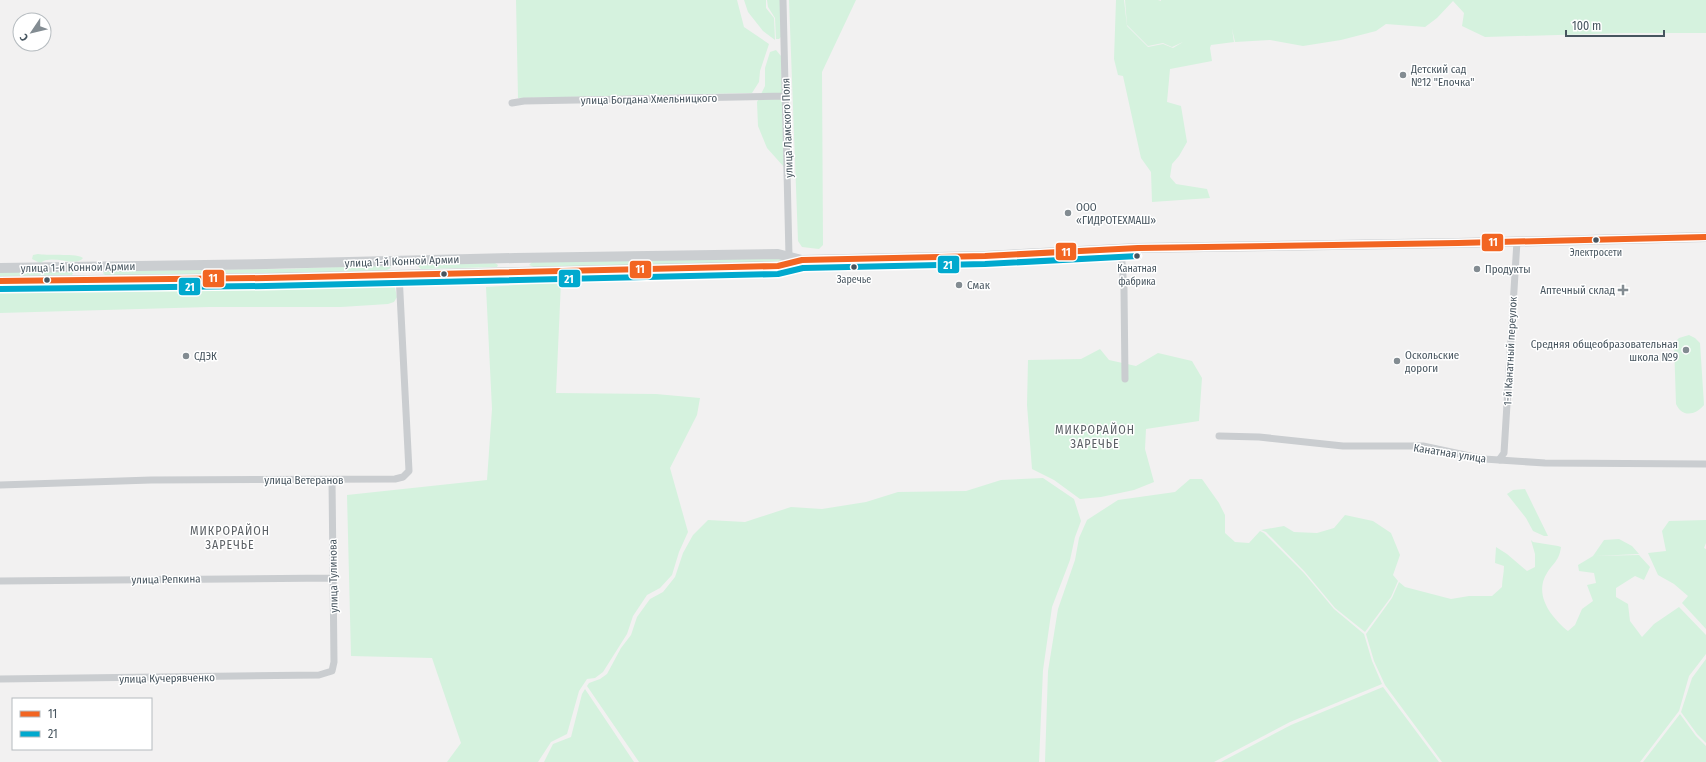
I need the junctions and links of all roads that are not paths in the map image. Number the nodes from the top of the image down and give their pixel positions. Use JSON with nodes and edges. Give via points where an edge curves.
{"nodes":[{"id":1,"x":783,"y":0,"type":"edge"},
{"id":2,"x":786,"y":96,"type":"junction"},
{"id":3,"x":512,"y":103,"type":"dead end"},
{"id":4,"x":1706,"y":237,"type":"edge"},
{"id":5,"x":1516,"y":241,"type":"junction"},
{"id":6,"x":1121,"y":249,"type":"junction"},
{"id":7,"x":789,"y":256,"type":"junction"},
{"id":8,"x":511,"y":258,"type":"junction"},
{"id":9,"x":802,"y":260,"type":"junction"},
{"id":10,"x":402,"y":261,"type":"junction"},
{"id":11,"x":89,"y":266,"type":"junction"},
{"id":12,"x":0,"y":268,"type":"edge"},
{"id":13,"x":512,"y":272,"type":"junction"},
{"id":14,"x":400,"y":274,"type":"junction"},
{"id":15,"x":90,"y":280,"type":"junction"},
{"id":16,"x":0,"y":281,"type":"edge"},
{"id":17,"x":1125,"y":379,"type":"dead end"},
{"id":18,"x":1219,"y":436,"type":"dead end"},
{"id":19,"x":1499,"y":460,"type":"junction"},
{"id":20,"x":1706,"y":464,"type":"edge"},
{"id":21,"x":332,"y":480,"type":"junction"},
{"id":22,"x":0,"y":485,"type":"edge"},
{"id":23,"x":333,"y":578,"type":"junction"},
{"id":24,"x":0,"y":581,"type":"edge"},
{"id":25,"x":332,"y":671,"type":"joint"},
{"id":26,"x":0,"y":679,"type":"edge"}],
"edges":[{"from":1,"to":2,"type":"street","name":"улица Ламского Поля"},
{"from":2,"to":3,"type":"street","name":"улица Богдана Хмельницкого"},
{"from":2,"to":7,"type":"street","name":"улица Ламского Поля"},
{"from":4,"to":5,"type":"main road","name":"улица 1-й Конной Армии"},
{"from":5,"to":6,"type":"main road","name":"улица 1-й Конной Армии"},
{"from":5,"to":19,"type":"street","name":"1-й Канатный переулок","via":[[1504,453]]},
{"from":6,"to":9,"type":"main road","name":"улица 1-й Конной Армии","via":[[985,256]]},
{"from":6,"to":17,"type":"street"},
{"from":7,"to":8,"type":"main road","name":"улица 1-й Конной Армии","via":[[778,254]]},
{"from":7,"to":9,"type":"main road","name":"улица 1-й Конной Армии"},
{"from":8,"to":10,"type":"main road","name":"улица 1-й Конной Армии"},
{"from":8,"to":13,"type":"main road"},
{"from":9,"to":13,"type":"main road","name":"улица 1-й Конной Армии","via":[[778,266]]},
{"from":10,"to":11,"type":"main road","name":"улица 1-й Конной Армии"},
{"from":10,"to":14,"type":"main road"},
{"from":11,"to":12,"type":"main road","name":"улица 1-й Конной Армии"},
{"from":11,"to":15,"type":"main road"},
{"from":13,"to":14,"type":"main road","name":"улица 1-й Конной Армии"},
{"from":14,"to":15,"type":"main road","name":"улица 1-й Конной Армии"},
{"from":14,"to":21,"type":"street","name":"улица Ветеранов","via":[[409,471],[403,477],[395,479]]},
{"from":15,"to":16,"type":"main road","name":"улица 1-й Конной Армии"},
{"from":18,"to":19,"type":"street","name":"Канатная улица","via":[[1259,437],[1342,446],[1423,446]]},
{"from":19,"to":20,"type":"street","name":"Канатная улица","via":[[1545,463]]},
{"from":21,"to":22,"type":"street","name":"улица Ветеранов","via":[[151,480]]},
{"from":21,"to":23,"type":"street","name":"улица Тулинова"},
{"from":23,"to":24,"type":"street","name":"улица Репкина"},
{"from":23,"to":25,"type":"street","name":"улица Тулинова"},
{"from":25,"to":26,"type":"street","name":"улица Кучерявченко","via":[[311,676]]}]}
